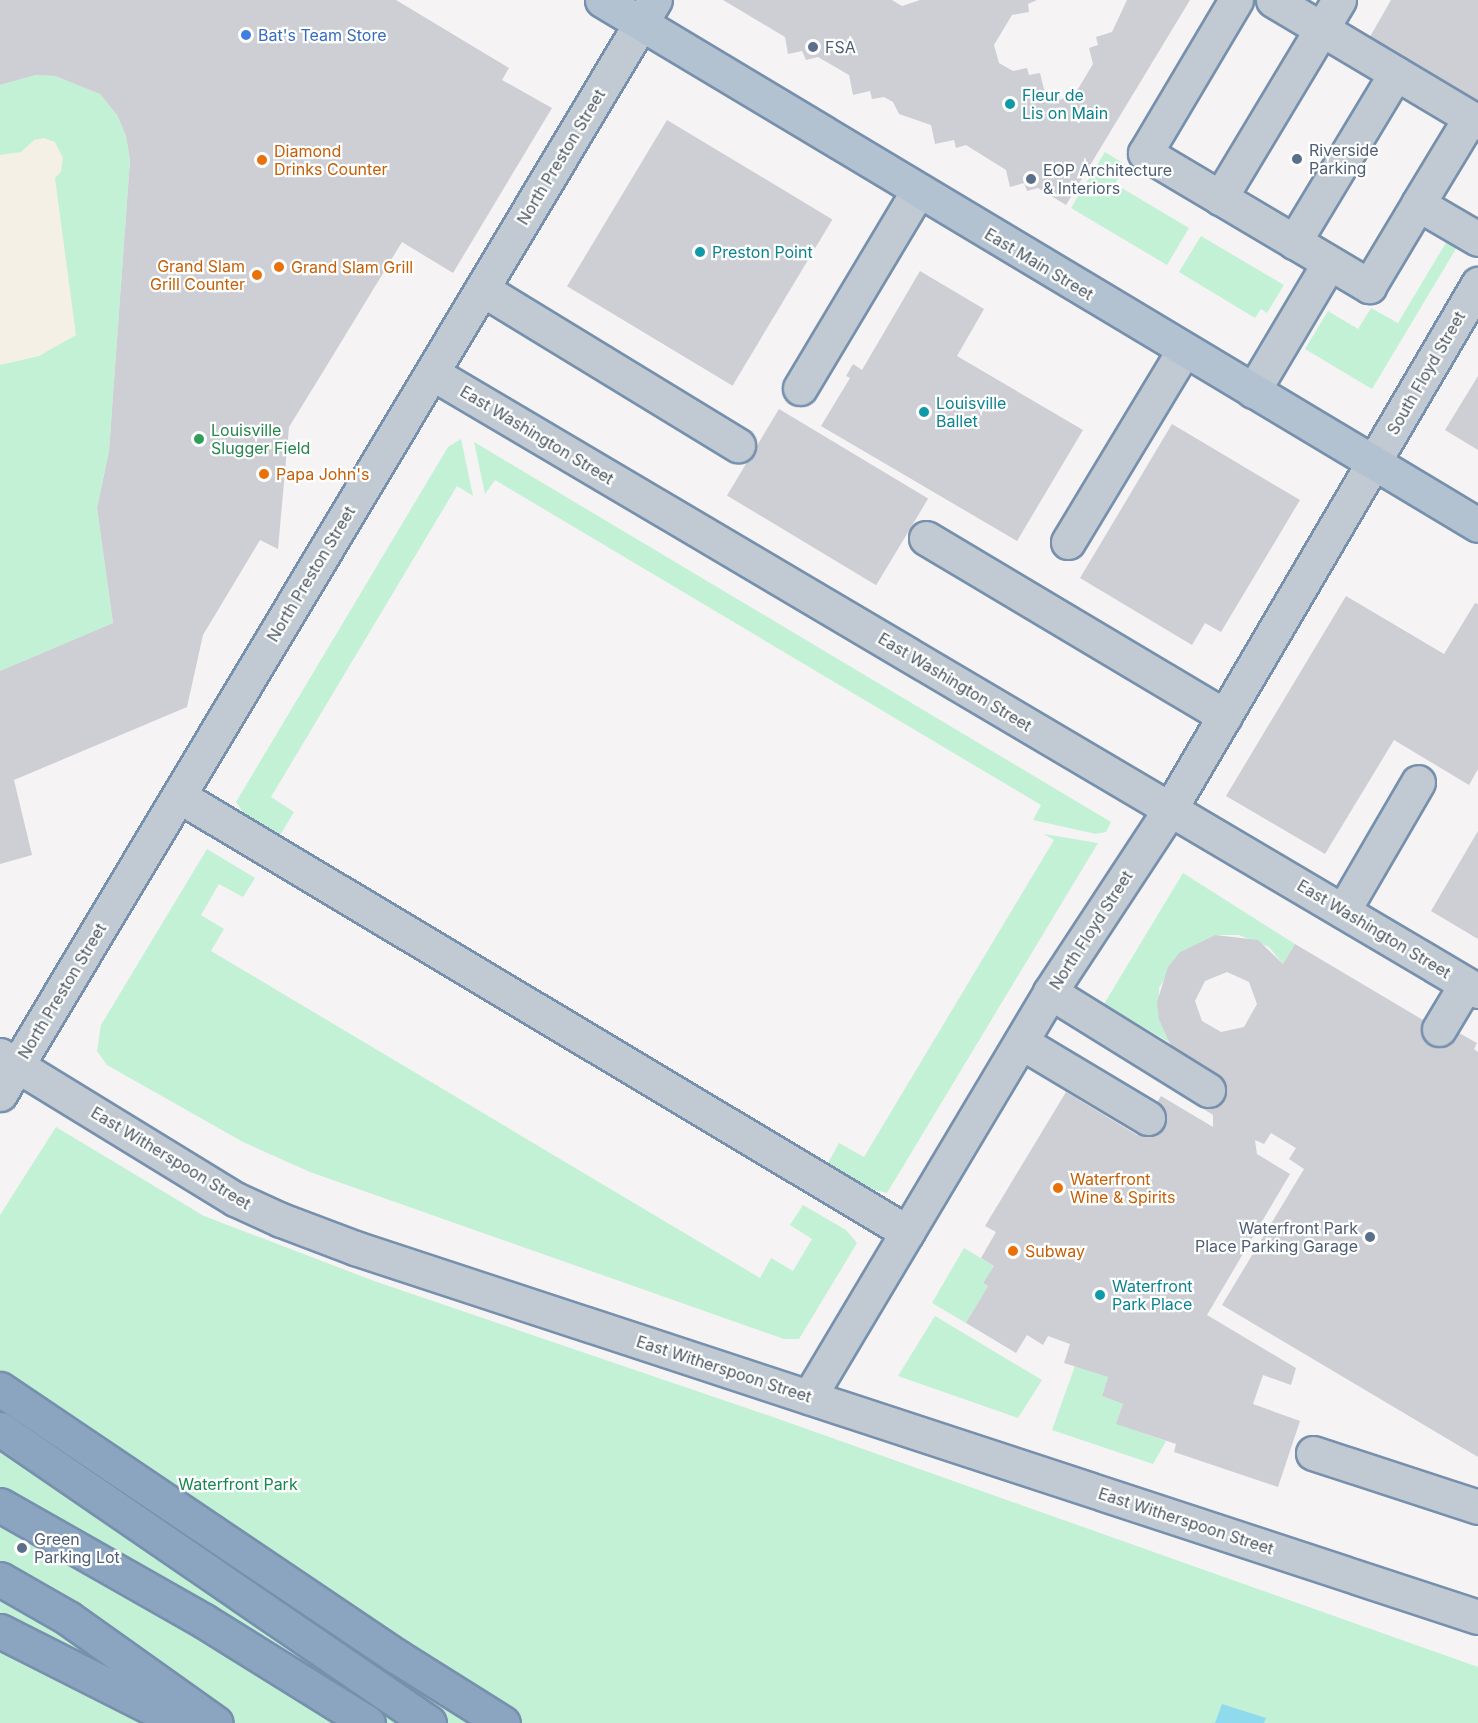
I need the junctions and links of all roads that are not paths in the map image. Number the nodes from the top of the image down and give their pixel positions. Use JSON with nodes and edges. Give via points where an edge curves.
{"nodes":[{"id":1,"x":602,"y":0,"type":"edge"},
{"id":2,"x":1236,"y":0,"type":"edge"},
{"id":3,"x":1273,"y":0,"type":"edge"},
{"id":4,"x":1339,"y":0,"type":"edge"},
{"id":5,"x":648,"y":12,"type":"edge"},
{"id":6,"x":1322,"y":29,"type":"junction"},
{"id":7,"x":1396,"y":73,"type":"junction"},
{"id":8,"x":1474,"y":120,"type":"edge"},
{"id":9,"x":918,"y":191,"type":"junction"},
{"id":10,"x":1220,"y":198,"type":"junction"},
{"id":11,"x":1418,"y":204,"type":"junction"},
{"id":12,"x":1478,"y":239,"type":"edge"},
{"id":13,"x":1294,"y":242,"type":"junction"},
{"id":14,"x":1329,"y":263,"type":"junction"},
{"id":15,"x":1478,"y":284,"type":"edge"},
{"id":16,"x":482,"y":289,"type":"junction"},
{"id":17,"x":1184,"y":350,"type":"junction"},
{"id":18,"x":432,"y":373,"type":"junction"},
{"id":19,"x":800,"y":388,"type":"dead end"},
{"id":20,"x":1253,"y":391,"type":"junction"},
{"id":21,"x":738,"y":445,"type":"dead end"},
{"id":22,"x":1373,"y":463,"type":"junction"},
{"id":23,"x":1478,"y":525,"type":"edge"},
{"id":24,"x":926,"y":538,"type":"dead end"},
{"id":25,"x":1068,"y":542,"type":"dead end"},
{"id":26,"x":1224,"y":716,"type":"junction"},
{"id":27,"x":1418,"y":782,"type":"dead end"},
{"id":28,"x":179,"y":796,"type":"junction"},
{"id":29,"x":1170,"y":809,"type":"junction"},
{"id":30,"x":1343,"y":911,"type":"junction"},
{"id":31,"x":1472,"y":987,"type":"edge"},
{"id":32,"x":1050,"y":992,"type":"junction"},
{"id":33,"x":1438,"y":1029,"type":"dead end"},
{"id":34,"x":1021,"y":1042,"type":"junction"},
{"id":35,"x":9,"y":1061,"type":"edge"},
{"id":36,"x":1208,"y":1090,"type":"dead end"},
{"id":37,"x":0,"y":1094,"type":"edge"},
{"id":38,"x":1148,"y":1118,"type":"dead end"},
{"id":39,"x":907,"y":1232,"type":"junction"},
{"id":40,"x":0,"y":1389,"type":"edge"},
{"id":41,"x":809,"y":1397,"type":"junction"},
{"id":42,"x":0,"y":1429,"type":"edge"},
{"id":43,"x":1314,"y":1453,"type":"dead end"},
{"id":44,"x":0,"y":1504,"type":"edge"},
{"id":45,"x":1478,"y":1507,"type":"edge"},
{"id":46,"x":0,"y":1579,"type":"edge"},
{"id":47,"x":1478,"y":1617,"type":"edge"},
{"id":48,"x":0,"y":1631,"type":"edge"},
{"id":49,"x":182,"y":1723,"type":"edge"},
{"id":50,"x":216,"y":1723,"type":"edge"},
{"id":51,"x":368,"y":1723,"type":"edge"},
{"id":52,"x":429,"y":1723,"type":"edge"},
{"id":53,"x":503,"y":1723,"type":"edge"}],
"edges":[{"from":1,"to":5,"type":"main road","name":"East Main Street"},
{"from":2,"to":10,"type":"street","via":[[1145,153]]},
{"from":3,"to":6,"type":"street"},
{"from":4,"to":6,"type":"street"},
{"from":5,"to":9,"type":"main road","name":"East Main Street"},
{"from":5,"to":16,"type":"street","name":"North Preston Street"},
{"from":6,"to":7,"type":"street"},
{"from":6,"to":10,"type":"street"},
{"from":7,"to":8,"type":"street"},
{"from":7,"to":13,"type":"street"},
{"from":8,"to":11,"type":"street"},
{"from":9,"to":17,"type":"main road","name":"East Main Street"},
{"from":9,"to":19,"type":"street"},
{"from":10,"to":13,"type":"street"},
{"from":11,"to":12,"type":"street"},
{"from":11,"to":14,"type":"street","via":[[1369,286]]},
{"from":13,"to":14,"type":"street"},
{"from":14,"to":20,"type":"street"},
{"from":15,"to":22,"type":"street","name":"South Floyd Street"},
{"from":16,"to":18,"type":"street","name":"North Preston Street"},
{"from":16,"to":21,"type":"street"},
{"from":17,"to":20,"type":"main road","name":"East Main Street"},
{"from":17,"to":25,"type":"street"},
{"from":18,"to":28,"type":"street","name":"North Preston Street"},
{"from":18,"to":29,"type":"street","name":"East Washington Street"},
{"from":20,"to":22,"type":"main road","name":"East Main Street"},
{"from":22,"to":23,"type":"main road","name":"East Main Street"},
{"from":22,"to":26,"type":"street","name":"North Floyd Street"},
{"from":24,"to":26,"type":"street"},
{"from":26,"to":29,"type":"street","name":"North Floyd Street"},
{"from":27,"to":30,"type":"street"},
{"from":28,"to":35,"type":"street","name":"North Preston Street"},
{"from":28,"to":39,"type":"street"},
{"from":29,"to":30,"type":"street","name":"East Washington Street"},
{"from":29,"to":32,"type":"street","name":"North Floyd Street"},
{"from":30,"to":31,"type":"street","name":"East Washington Street"},
{"from":31,"to":33,"type":"street"},
{"from":32,"to":34,"type":"street","name":"North Floyd Street"},
{"from":32,"to":36,"type":"street"},
{"from":34,"to":38,"type":"street"},
{"from":34,"to":39,"type":"street","name":"North Floyd Street"},
{"from":35,"to":37,"type":"street","name":"North Preston Street"},
{"from":35,"to":41,"type":"street","name":"East Witherspoon Street","via":[[235,1199],[281,1220]]},
{"from":39,"to":41,"type":"street","name":"North Floyd Street"},
{"from":40,"to":53,"type":"highway","via":[[396,1656]]},
{"from":41,"to":47,"type":"street","name":"East Witherspoon Street"},
{"from":42,"to":52,"type":"highway"},
{"from":43,"to":45,"type":"street"},
{"from":44,"to":51,"type":"highway","via":[[204,1621]]},
{"from":46,"to":50,"type":"highway","via":[[68,1618]]},
{"from":48,"to":49,"type":"highway"}]}
